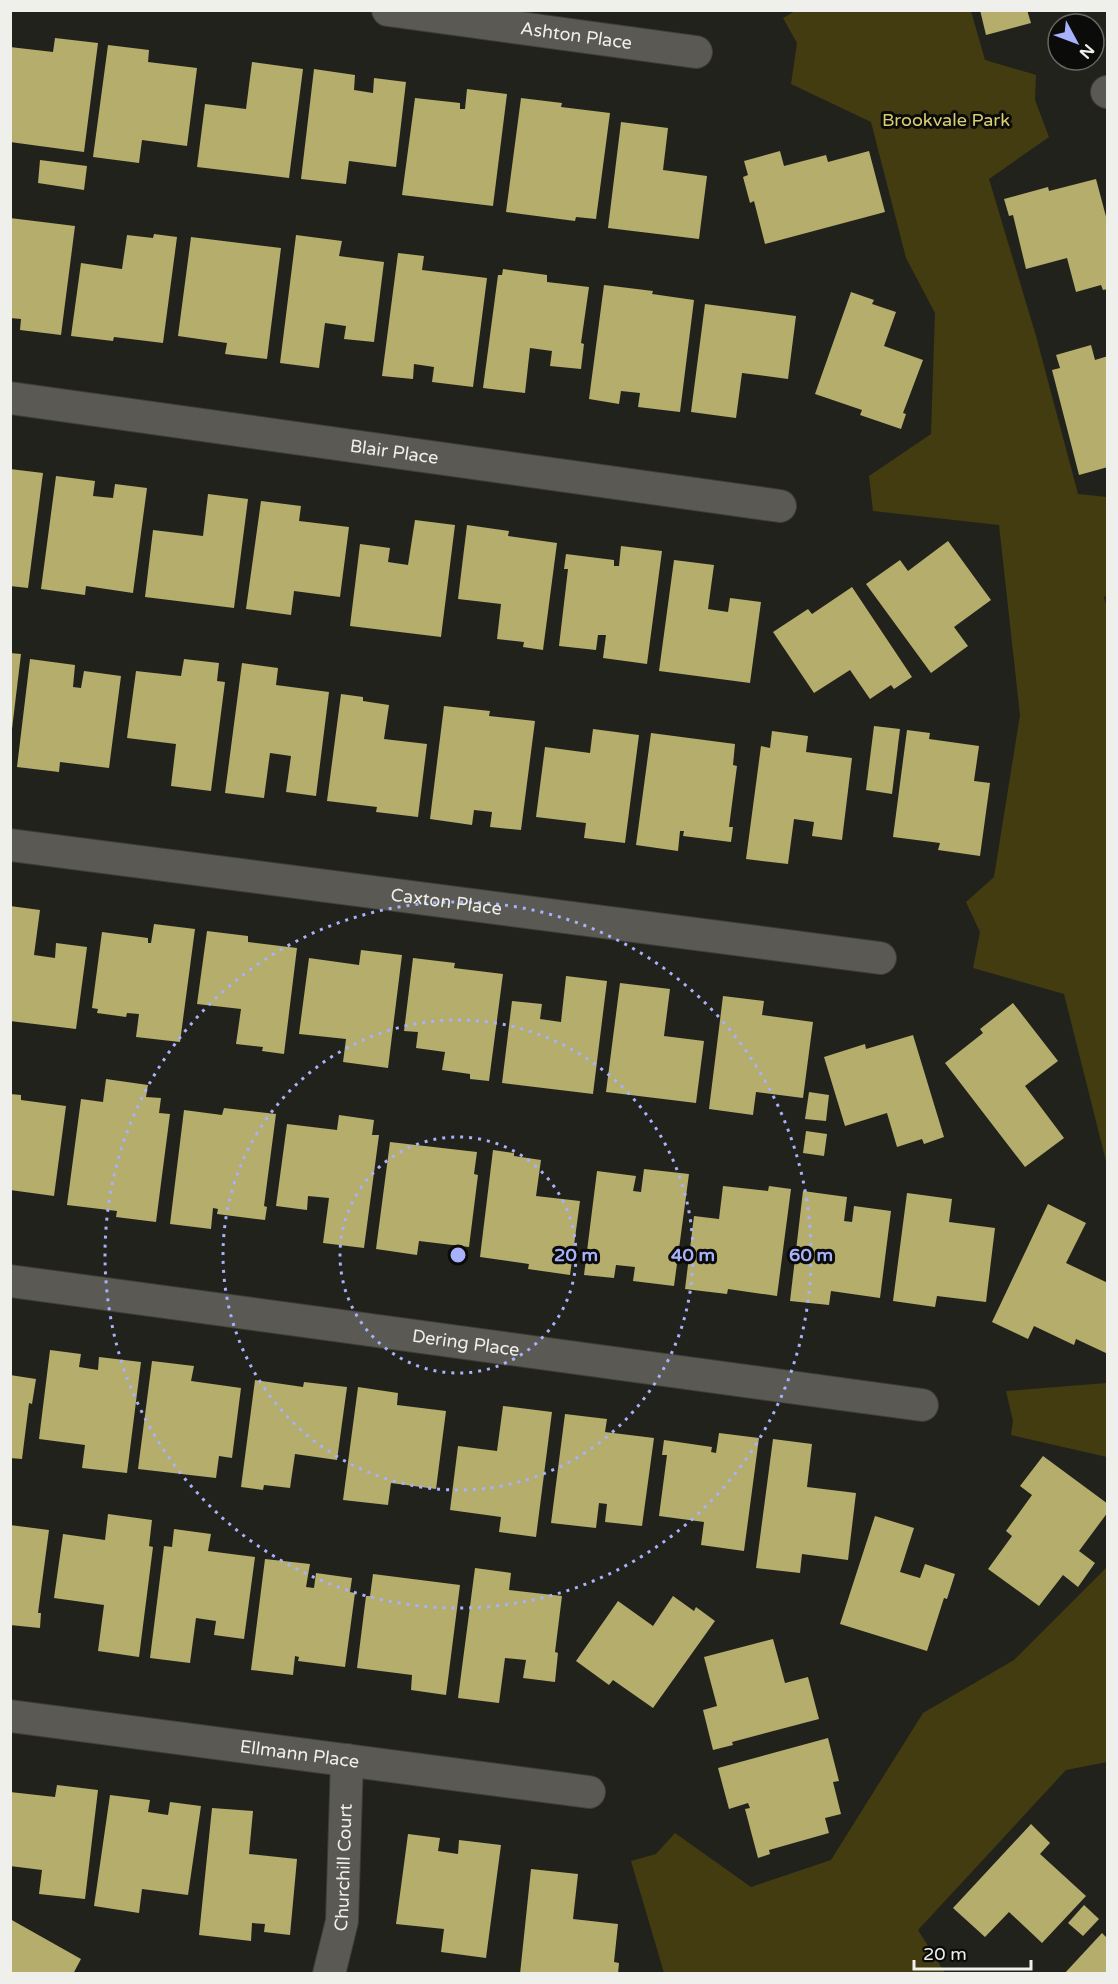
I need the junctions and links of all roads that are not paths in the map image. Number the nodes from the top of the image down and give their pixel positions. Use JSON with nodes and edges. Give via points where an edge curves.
{"nodes":[{"id":1,"x":388,"y":10,"type":"edge"},
{"id":2,"x":696,"y":52,"type":"dead end"},
{"id":3,"x":10,"y":398,"type":"edge"},
{"id":4,"x":780,"y":506,"type":"dead end"},
{"id":5,"x":10,"y":846,"type":"edge"},
{"id":6,"x":880,"y":958,"type":"dead end"},
{"id":7,"x":10,"y":1281,"type":"edge"},
{"id":8,"x":921,"y":1405,"type":"dead end"},
{"id":9,"x":10,"y":1716,"type":"edge"},
{"id":10,"x":347,"y":1760,"type":"junction"},
{"id":11,"x":589,"y":1792,"type":"dead end"},
{"id":12,"x":329,"y":1974,"type":"edge"}],
"edges":[{"from":1,"to":2,"type":"street","name":"Ashton Place"},
{"from":3,"to":4,"type":"street","name":"Blair Place"},
{"from":5,"to":6,"type":"street","name":"Caxton Place"},
{"from":7,"to":8,"type":"street","name":"Dering Place"},
{"from":9,"to":10,"type":"street","name":"Ellmann Place"},
{"from":10,"to":11,"type":"street","name":"Ellmann Place"},
{"from":10,"to":12,"type":"street","name":"Churchill Court","via":[[342,1921]]}]}
